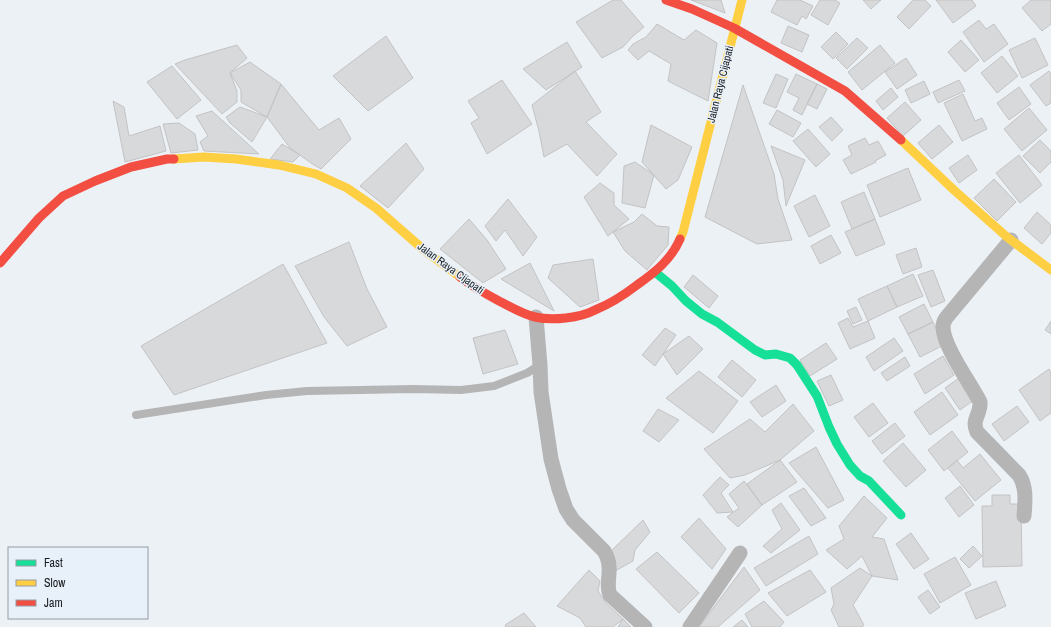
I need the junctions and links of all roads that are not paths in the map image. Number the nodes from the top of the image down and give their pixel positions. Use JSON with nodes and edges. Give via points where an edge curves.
{"nodes":[{"id":1,"x":666,"y":0,"type":"edge"},
{"id":2,"x":742,"y":0,"type":"edge"},
{"id":3,"x":734,"y":28,"type":"junction"},
{"id":4,"x":1011,"y":240,"type":"junction"},
{"id":5,"x":0,"y":263,"type":"edge"},
{"id":6,"x":1051,"y":270,"type":"edge"},
{"id":7,"x":655,"y":272,"type":"junction"},
{"id":8,"x":536,"y":317,"type":"junction"},
{"id":9,"x":540,"y":365,"type":"junction"},
{"id":10,"x":136,"y":415,"type":"dead end"},
{"id":11,"x":902,"y":515,"type":"dead end"},
{"id":12,"x":1024,"y":516,"type":"dead end"},
{"id":13,"x":740,"y":553,"type":"dead end"},
{"id":14,"x":645,"y":627,"type":"edge"},
{"id":15,"x":690,"y":627,"type":"edge"}],
"edges":[{"from":1,"to":3,"type":"main road"},
{"from":2,"to":3,"type":"main road","name":"Jalan Raya Cijapati"},
{"from":3,"to":4,"type":"main road","via":[[844,91]]},
{"from":3,"to":7,"type":"main road","name":"Jalan Raya Cijapati","via":[[683,232],[668,259]]},
{"from":4,"to":6,"type":"main road"},
{"from":4,"to":12,"type":"street","via":[[946,318],[943,325],[952,353],[980,402],[974,423],[977,432],[1022,480]]},
{"from":5,"to":8,"type":"main road","name":"Jalan Raya Cijapati","via":[[39,218],[63,196],[95,181],[131,167],[167,159],[236,159],[316,174],[347,188],[376,208],[424,250],[473,287],[518,311]]},
{"from":7,"to":8,"type":"main road","name":"Jalan Raya Cijapati","via":[[623,295],[594,310],[559,319]]},
{"from":7,"to":11,"type":"main road","via":[[702,314],[718,322],[755,350],[790,358],[817,396],[837,444],[850,465]]},
{"from":8,"to":9,"type":"street"},
{"from":9,"to":10,"type":"lane","via":[[494,386],[462,390],[307,391]]},
{"from":9,"to":14,"type":"street","via":[[541,392],[551,459],[566,509],[573,520],[604,551],[609,568],[610,595]]},
{"from":13,"to":15,"type":"street"}]}
